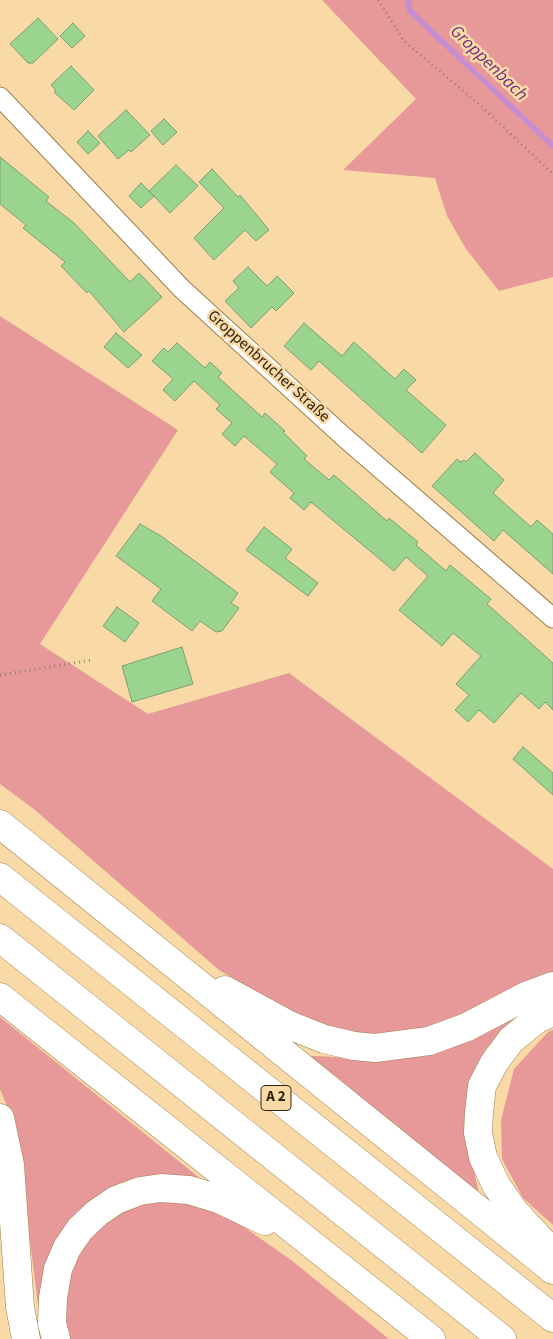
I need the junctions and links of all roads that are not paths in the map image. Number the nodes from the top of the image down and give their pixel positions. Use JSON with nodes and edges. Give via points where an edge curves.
{"nodes":[{"id":1,"x":0,"y":97,"type":"edge"},
{"id":2,"x":553,"y":618,"type":"edge"},
{"id":3,"x":0,"y":824,"type":"edge"},
{"id":4,"x":0,"y":877,"type":"edge"},
{"id":5,"x":0,"y":938,"type":"edge"},
{"id":6,"x":156,"y":952,"type":"junction"},
{"id":7,"x":553,"y":986,"type":"edge"},
{"id":8,"x":0,"y":997,"type":"edge"},
{"id":9,"x":553,"y":1012,"type":"edge"},
{"id":10,"x":0,"y":1118,"type":"edge"},
{"id":11,"x":308,"y":1242,"type":"junction"},
{"id":12,"x":553,"y":1253,"type":"edge"},
{"id":13,"x":553,"y":1270,"type":"edge"},
{"id":14,"x":553,"y":1318,"type":"edge"},
{"id":15,"x":26,"y":1339,"type":"edge"},
{"id":16,"x":56,"y":1339,"type":"edge"},
{"id":17,"x":431,"y":1339,"type":"edge"},
{"id":18,"x":502,"y":1339,"type":"edge"}],
"edges":[{"from":1,"to":2,"type":"street","name":"Groppenbrucher Straße","via":[[182,289]]},
{"from":3,"to":6,"type":"highway"},
{"from":4,"to":14,"type":"highway","number":"A 2"},
{"from":5,"to":18,"type":"highway"},
{"from":6,"to":7,"type":"highway","via":[[289,1026],[324,1039],[375,1048],[429,1041],[467,1027],[526,996]]},
{"from":6,"to":13,"type":"highway"},
{"from":8,"to":11,"type":"highway"},
{"from":9,"to":12,"type":"highway","via":[[537,1019],[511,1040],[494,1063],[482,1086],[478,1133],[483,1158],[496,1185],[514,1211]]},
{"from":10,"to":15,"type":"highway","via":[[10,1165],[20,1307]]},
{"from":11,"to":16,"type":"highway","via":[[219,1199],[189,1190],[161,1188],[116,1200],[96,1213],[67,1248],[58,1269],[53,1298],[52,1323]]},
{"from":11,"to":17,"type":"highway"}]}
